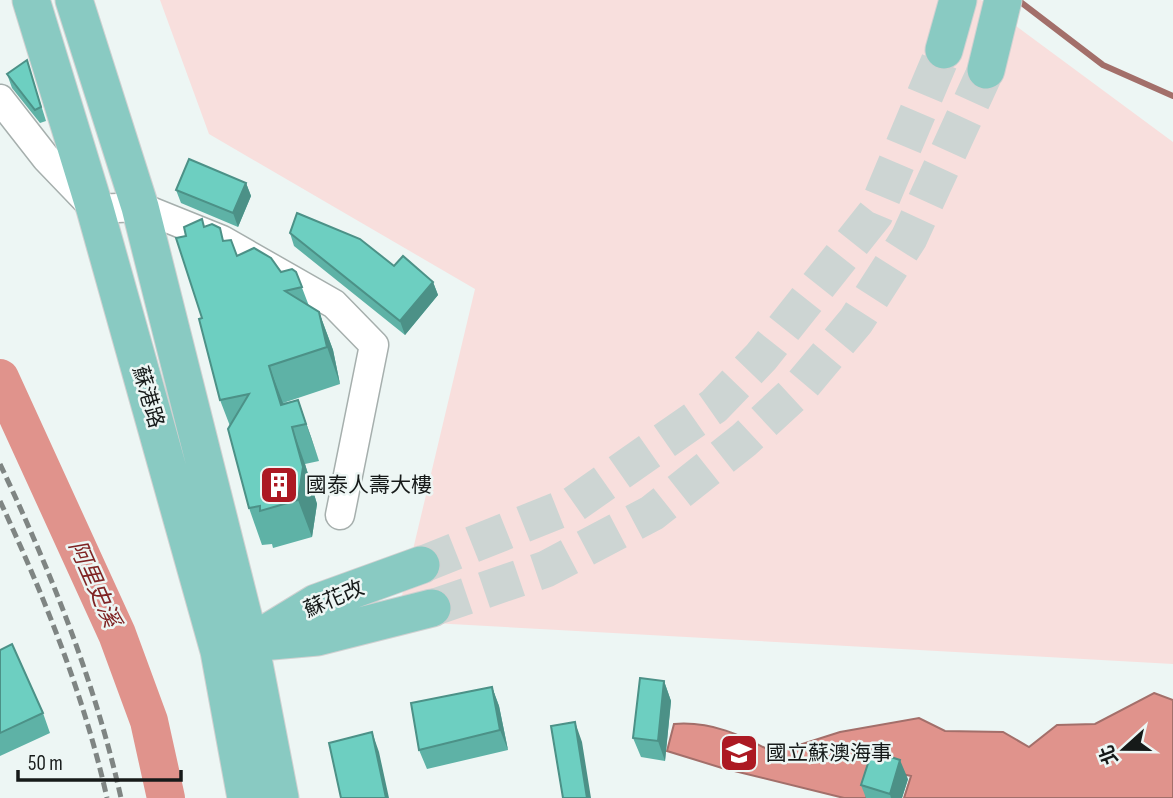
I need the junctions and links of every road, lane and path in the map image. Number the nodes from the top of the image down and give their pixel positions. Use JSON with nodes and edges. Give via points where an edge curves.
{"nodes":[{"id":1,"x":31,"y":0,"type":"edge"},
{"id":2,"x":74,"y":0,"type":"edge"},
{"id":3,"x":958,"y":0,"type":"edge"},
{"id":4,"x":1003,"y":0,"type":"edge"},
{"id":5,"x":944,"y":50,"type":"tunnel mouth"},
{"id":6,"x":986,"y":70,"type":"tunnel mouth"},
{"id":7,"x":0,"y":99,"type":"edge"},
{"id":8,"x":140,"y":207,"type":"junction"},
{"id":9,"x":95,"y":209,"type":"junction"},
{"id":10,"x":340,"y":515,"type":"dead end"},
{"id":11,"x":421,"y":565,"type":"tunnel mouth"},
{"id":12,"x":432,"y":608,"type":"tunnel mouth"},
{"id":13,"x":235,"y":647,"type":"junction"},
{"id":14,"x":246,"y":798,"type":"edge"},
{"id":15,"x":280,"y":798,"type":"edge"}],
"edges":[{"from":1,"to":9,"type":"main road","name":"蘇港路"},
{"from":2,"to":8,"type":"main road","name":"蘇港路"},
{"from":3,"to":5,"type":"main road"},
{"from":4,"to":6,"type":"main road"},
{"from":7,"to":9,"type":"street","via":[[46,158]]},
{"from":8,"to":9,"type":"street"},
{"from":8,"to":10,"type":"street","via":[[222,240],[334,304],[374,345]]},
{"from":8,"to":13,"type":"main road","name":"蘇港路"},
{"from":9,"to":13,"type":"main road","name":"蘇港路"},
{"from":11,"to":13,"type":"main road","name":"蘇花改","via":[[316,603]]},
{"from":12,"to":13,"type":"main road","name":"蘇花改","via":[[317,637]]},
{"from":13,"to":14,"type":"main road","name":"蘇港路"},
{"from":13,"to":15,"type":"main road","name":"蘇港路"}]}
